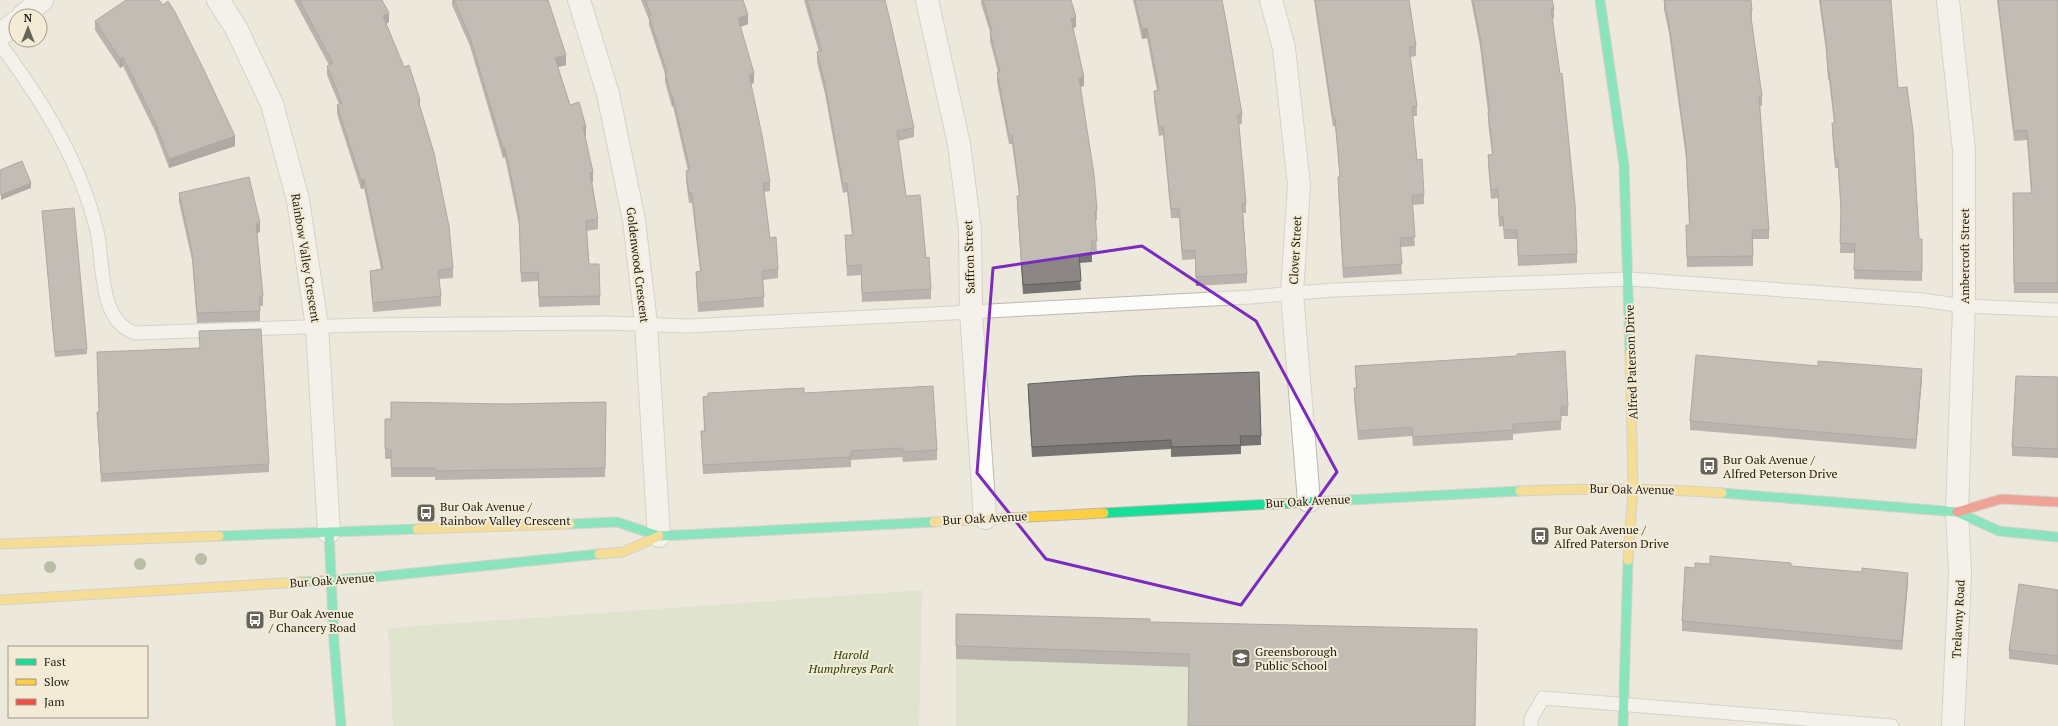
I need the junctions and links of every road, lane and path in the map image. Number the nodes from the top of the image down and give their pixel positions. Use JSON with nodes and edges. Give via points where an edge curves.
{"nodes":[{"id":1,"x":42,"y":0,"type":"edge"},
{"id":2,"x":218,"y":0,"type":"edge"},
{"id":3,"x":579,"y":0,"type":"edge"},
{"id":4,"x":927,"y":0,"type":"edge"},
{"id":5,"x":1271,"y":0,"type":"edge"},
{"id":6,"x":1600,"y":0,"type":"edge"},
{"id":7,"x":1948,"y":0,"type":"edge"},
{"id":8,"x":32,"y":8,"type":"edge"},
{"id":9,"x":8,"y":28,"type":"edge"},
{"id":10,"x":0,"y":35,"type":"edge"},
{"id":11,"x":0,"y":44,"type":"edge"},
{"id":12,"x":1629,"y":279,"type":"junction"},
{"id":13,"x":1292,"y":294,"type":"junction"},
{"id":14,"x":1964,"y":306,"type":"junction"},
{"id":15,"x":2058,"y":310,"type":"edge"},
{"id":16,"x":971,"y":312,"type":"junction"},
{"id":17,"x":646,"y":324,"type":"junction"},
{"id":18,"x":317,"y":326,"type":"junction"},
{"id":19,"x":1633,"y":489,"type":"junction"},
{"id":20,"x":1309,"y":501,"type":"junction"},
{"id":21,"x":2058,"y":502,"type":"edge"},
{"id":22,"x":1957,"y":512,"type":"junction"},
{"id":23,"x":984,"y":518,"type":"junction"},
{"id":24,"x":330,"y":532,"type":"junction"},
{"id":25,"x":659,"y":536,"type":"junction"},
{"id":26,"x":2058,"y":537,"type":"edge"},
{"id":27,"x":0,"y":544,"type":"edge"},
{"id":28,"x":332,"y":580,"type":"junction"},
{"id":29,"x":0,"y":600,"type":"edge"},
{"id":30,"x":1624,"y":705,"type":"junction"},
{"id":31,"x":341,"y":726,"type":"edge"},
{"id":32,"x":1530,"y":726,"type":"edge"},
{"id":33,"x":1623,"y":726,"type":"edge"},
{"id":34,"x":1892,"y":726,"type":"edge"},
{"id":35,"x":1953,"y":726,"type":"edge"}],
"edges":[{"from":1,"to":8,"type":"street"},
{"from":2,"to":18,"type":"street","name":"Rainbow Valley Crescent","via":[[236,28],[272,104],[298,200]]},
{"from":3,"to":17,"type":"street","name":"Goldenwood Crescent","via":[[611,109],[634,220]]},
{"from":4,"to":16,"type":"street","name":"Saffron Street","via":[[959,144],[970,230]]},
{"from":5,"to":13,"type":"street","name":"Clover Street","via":[[1284,48],[1299,185]]},
{"from":6,"to":12,"type":"street","name":"Alfred Paterson Drive","via":[[1624,165]]},
{"from":7,"to":14,"type":"street","name":"Ambercroft Street","via":[[1964,150]]},
{"from":9,"to":10,"type":"street"},
{"from":11,"to":18,"type":"lane","via":[[50,116],[78,172],[97,232],[111,311],[121,326],[135,333],[152,334]]},
{"from":12,"to":13,"type":"lane","via":[[1334,290]]},
{"from":12,"to":14,"type":"lane","via":[[1922,300]]},
{"from":12,"to":19,"type":"street","name":"Alfred Paterson Drive"},
{"from":13,"to":16,"type":"lane"},
{"from":13,"to":20,"type":"street","name":"Clover Street"},
{"from":14,"to":15,"type":"lane"},
{"from":14,"to":22,"type":"street","name":"Ambercroft Street"},
{"from":16,"to":17,"type":"lane","via":[[687,326]]},
{"from":16,"to":23,"type":"street","name":"Saffron Street"},
{"from":17,"to":18,"type":"lane"},
{"from":17,"to":25,"type":"street","name":"Goldenwood Crescent"},
{"from":18,"to":24,"type":"street","name":"Rainbow Valley Crescent"},
{"from":19,"to":20,"type":"street","name":"Bur Oak Avenue","via":[[1577,488]]},
{"from":19,"to":22,"type":"street","name":"Bur Oak Avenue","via":[[1680,490]]},
{"from":19,"to":30,"type":"street","name":"Alfred Paterson Drive","via":[[1628,549]]},
{"from":20,"to":23,"type":"street","name":"Bur Oak Avenue"},
{"from":21,"to":22,"type":"street","name":"Bur Oak Avenue","via":[[2000,499]]},
{"from":22,"to":26,"type":"street","name":"Bur Oak Avenue","via":[[1999,531]]},
{"from":22,"to":35,"type":"street","name":"Trelawny Road","via":[[1960,572]]},
{"from":23,"to":25,"type":"street","name":"Bur Oak Avenue"},
{"from":24,"to":25,"type":"street","name":"Bur Oak Avenue","via":[[617,522]]},
{"from":24,"to":27,"type":"street","name":"Bur Oak Avenue"},
{"from":24,"to":28,"type":"street"},
{"from":25,"to":28,"type":"street","name":"Bur Oak Avenue","via":[[623,552]]},
{"from":28,"to":29,"type":"street","name":"Bur Oak Avenue"},
{"from":28,"to":31,"type":"street"},
{"from":30,"to":32,"type":"lane","via":[[1543,698]]},
{"from":30,"to":33,"type":"street","name":"Alfred Paterson Drive"},
{"from":30,"to":34,"type":"lane"}]}
